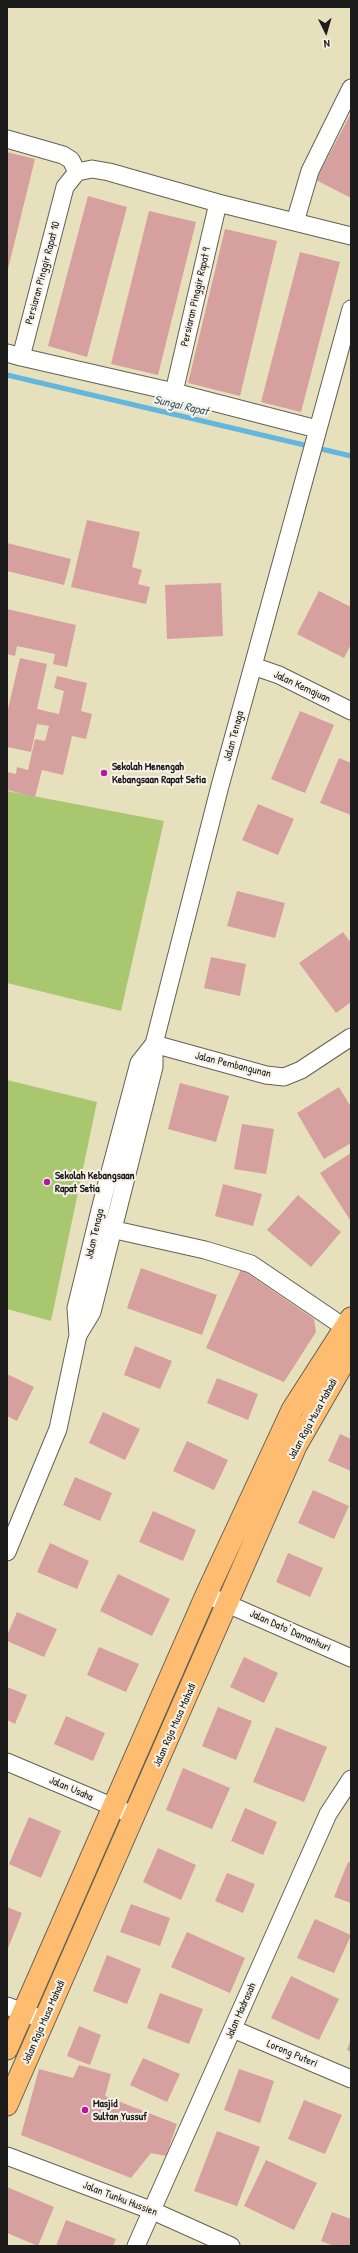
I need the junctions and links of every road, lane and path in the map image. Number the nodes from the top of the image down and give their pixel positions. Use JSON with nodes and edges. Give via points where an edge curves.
{"nodes":[{"id":1,"x":351,"y":88,"type":"edge"},
{"id":2,"x":7,"y":139,"type":"edge"},
{"id":3,"x":77,"y":172,"type":"junction"},
{"id":4,"x":218,"y":203,"type":"junction"},
{"id":5,"x":295,"y":222,"type":"junction"},
{"id":6,"x":351,"y":236,"type":"edge"},
{"id":7,"x":351,"y":309,"type":"edge"},
{"id":8,"x":14,"y":355,"type":"edge"},
{"id":9,"x":174,"y":392,"type":"junction"},
{"id":10,"x":314,"y":440,"type":"junction"},
{"id":11,"x":253,"y":666,"type":"junction"},
{"id":12,"x":351,"y":711,"type":"edge"},
{"id":13,"x":351,"y":1037,"type":"edge"},
{"id":14,"x":154,"y":1044,"type":"junction"},
{"id":15,"x":122,"y":1124,"type":"junction"},
{"id":16,"x":138,"y":1129,"type":"junction"},
{"id":17,"x":112,"y":1162,"type":"junction"},
{"id":18,"x":129,"y":1166,"type":"junction"},
{"id":19,"x":105,"y":1228,"type":"junction"},
{"id":20,"x":347,"y":1322,"type":"edge"},
{"id":21,"x":351,"y":1350,"type":"edge"},
{"id":22,"x":7,"y":1552,"type":"edge"},
{"id":23,"x":206,"y":1595,"type":"junction"},
{"id":24,"x":228,"y":1604,"type":"junction"},
{"id":25,"x":351,"y":1658,"type":"edge"},
{"id":26,"x":7,"y":1762,"type":"edge"},
{"id":27,"x":351,"y":1779,"type":"edge"},
{"id":28,"x":113,"y":1808,"type":"junction"},
{"id":29,"x":135,"y":1816,"type":"junction"},
{"id":30,"x":15,"y":2009,"type":"edge"},
{"id":31,"x":44,"y":2020,"type":"junction"},
{"id":32,"x":233,"y":2029,"type":"junction"},
{"id":33,"x":7,"y":2049,"type":"edge"},
{"id":34,"x":351,"y":2079,"type":"edge"},
{"id":35,"x":7,"y":2105,"type":"edge"},
{"id":36,"x":7,"y":2156,"type":"edge"},
{"id":37,"x":153,"y":2211,"type":"junction"},
{"id":38,"x":136,"y":2246,"type":"edge"},
{"id":39,"x":230,"y":2246,"type":"edge"}],
"edges":[{"from":1,"to":5,"type":"street","via":[[310,171]]},
{"from":2,"to":3,"type":"street","via":[[63,155],[71,160]]},
{"from":3,"to":4,"type":"street","via":[[92,169],[109,172]]},
{"from":3,"to":8,"type":"street","name":"Persiaran Pinggir Rapat 10","via":[[65,187]]},
{"from":4,"to":5,"type":"street"},
{"from":4,"to":9,"type":"street","name":"Persiaran Pinggir Rapat 9"},
{"from":5,"to":6,"type":"street"},
{"from":7,"to":10,"type":"street","name":"Jalan Tenaga"},
{"from":8,"to":9,"type":"street","name":"Persiaran Pinggir Rapat 10"},
{"from":9,"to":10,"type":"street","name":"Persiaran Pinggir Rapat 10"},
{"from":10,"to":11,"type":"street","name":"Jalan Tenaga"},
{"from":11,"to":12,"type":"street","name":"Jalan Kemajuan","via":[[279,675]]},
{"from":11,"to":14,"type":"street","name":"Jalan Tenaga"},
{"from":13,"to":14,"type":"street","name":"Jalan Pembangunan","via":[[301,1070],[284,1077],[266,1075]]},
{"from":14,"to":15,"type":"street","name":"Jalan Tenaga","via":[[139,1064]]},
{"from":14,"to":16,"type":"street","name":"Jalan Tenaga","via":[[154,1067]]},
{"from":15,"to":16,"type":"street"},
{"from":15,"to":17,"type":"street","name":"Jalan Tenaga"},
{"from":16,"to":18,"type":"street","name":"Jalan Tenaga"},
{"from":17,"to":18,"type":"street"},
{"from":17,"to":19,"type":"street","name":"Jalan Tenaga"},
{"from":18,"to":19,"type":"street","name":"Jalan Tenaga"},
{"from":19,"to":20,"type":"street","via":[[205,1250],[251,1264]]},
{"from":19,"to":22,"type":"street","name":"Jalan Tenaga","via":[[94,1273],[76,1308],[78,1335],[58,1429]]},
{"from":20,"to":23,"type":"main road","name":"Jalan Raja Musa Mahadi","via":[[292,1410]]},
{"from":21,"to":24,"type":"main road","name":"Jalan Raja Musa Mahadi","via":[[296,1446]]},
{"from":23,"to":24,"type":"street","name":"Jalan Dato' Damanhuri"},
{"from":23,"to":28,"type":"main road","name":"Jalan Raja Musa Mahadi"},
{"from":24,"to":25,"type":"street","name":"Jalan Dato' Damanhuri"},
{"from":24,"to":29,"type":"main road","name":"Jalan Raja Musa Mahadi"},
{"from":26,"to":28,"type":"street","name":"Jalan Usaha"},
{"from":27,"to":32,"type":"street","name":"Jalan Madrasah","via":[[328,1814]]},
{"from":28,"to":29,"type":"street","name":"Jalan Usaha"},
{"from":28,"to":30,"type":"main road","name":"Jalan Raja Musa Mahadi"},
{"from":29,"to":31,"type":"main road","name":"Jalan Raja Musa Mahadi"},
{"from":30,"to":31,"type":"street"},
{"from":30,"to":33,"type":"main road","name":"Jalan Raja Musa Mahadi"},
{"from":31,"to":35,"type":"main road","name":"Jalan Raja Musa Mahadi"},
{"from":32,"to":34,"type":"street","name":"Lorong Puteri"},
{"from":32,"to":37,"type":"street","name":"Jalan Madrasah"},
{"from":36,"to":37,"type":"street","name":"Jalan Tunku Hussien"},
{"from":37,"to":38,"type":"street","name":"Jalan Madrasah"},
{"from":37,"to":39,"type":"street","name":"Jalan Tunku Hussien"}]}
